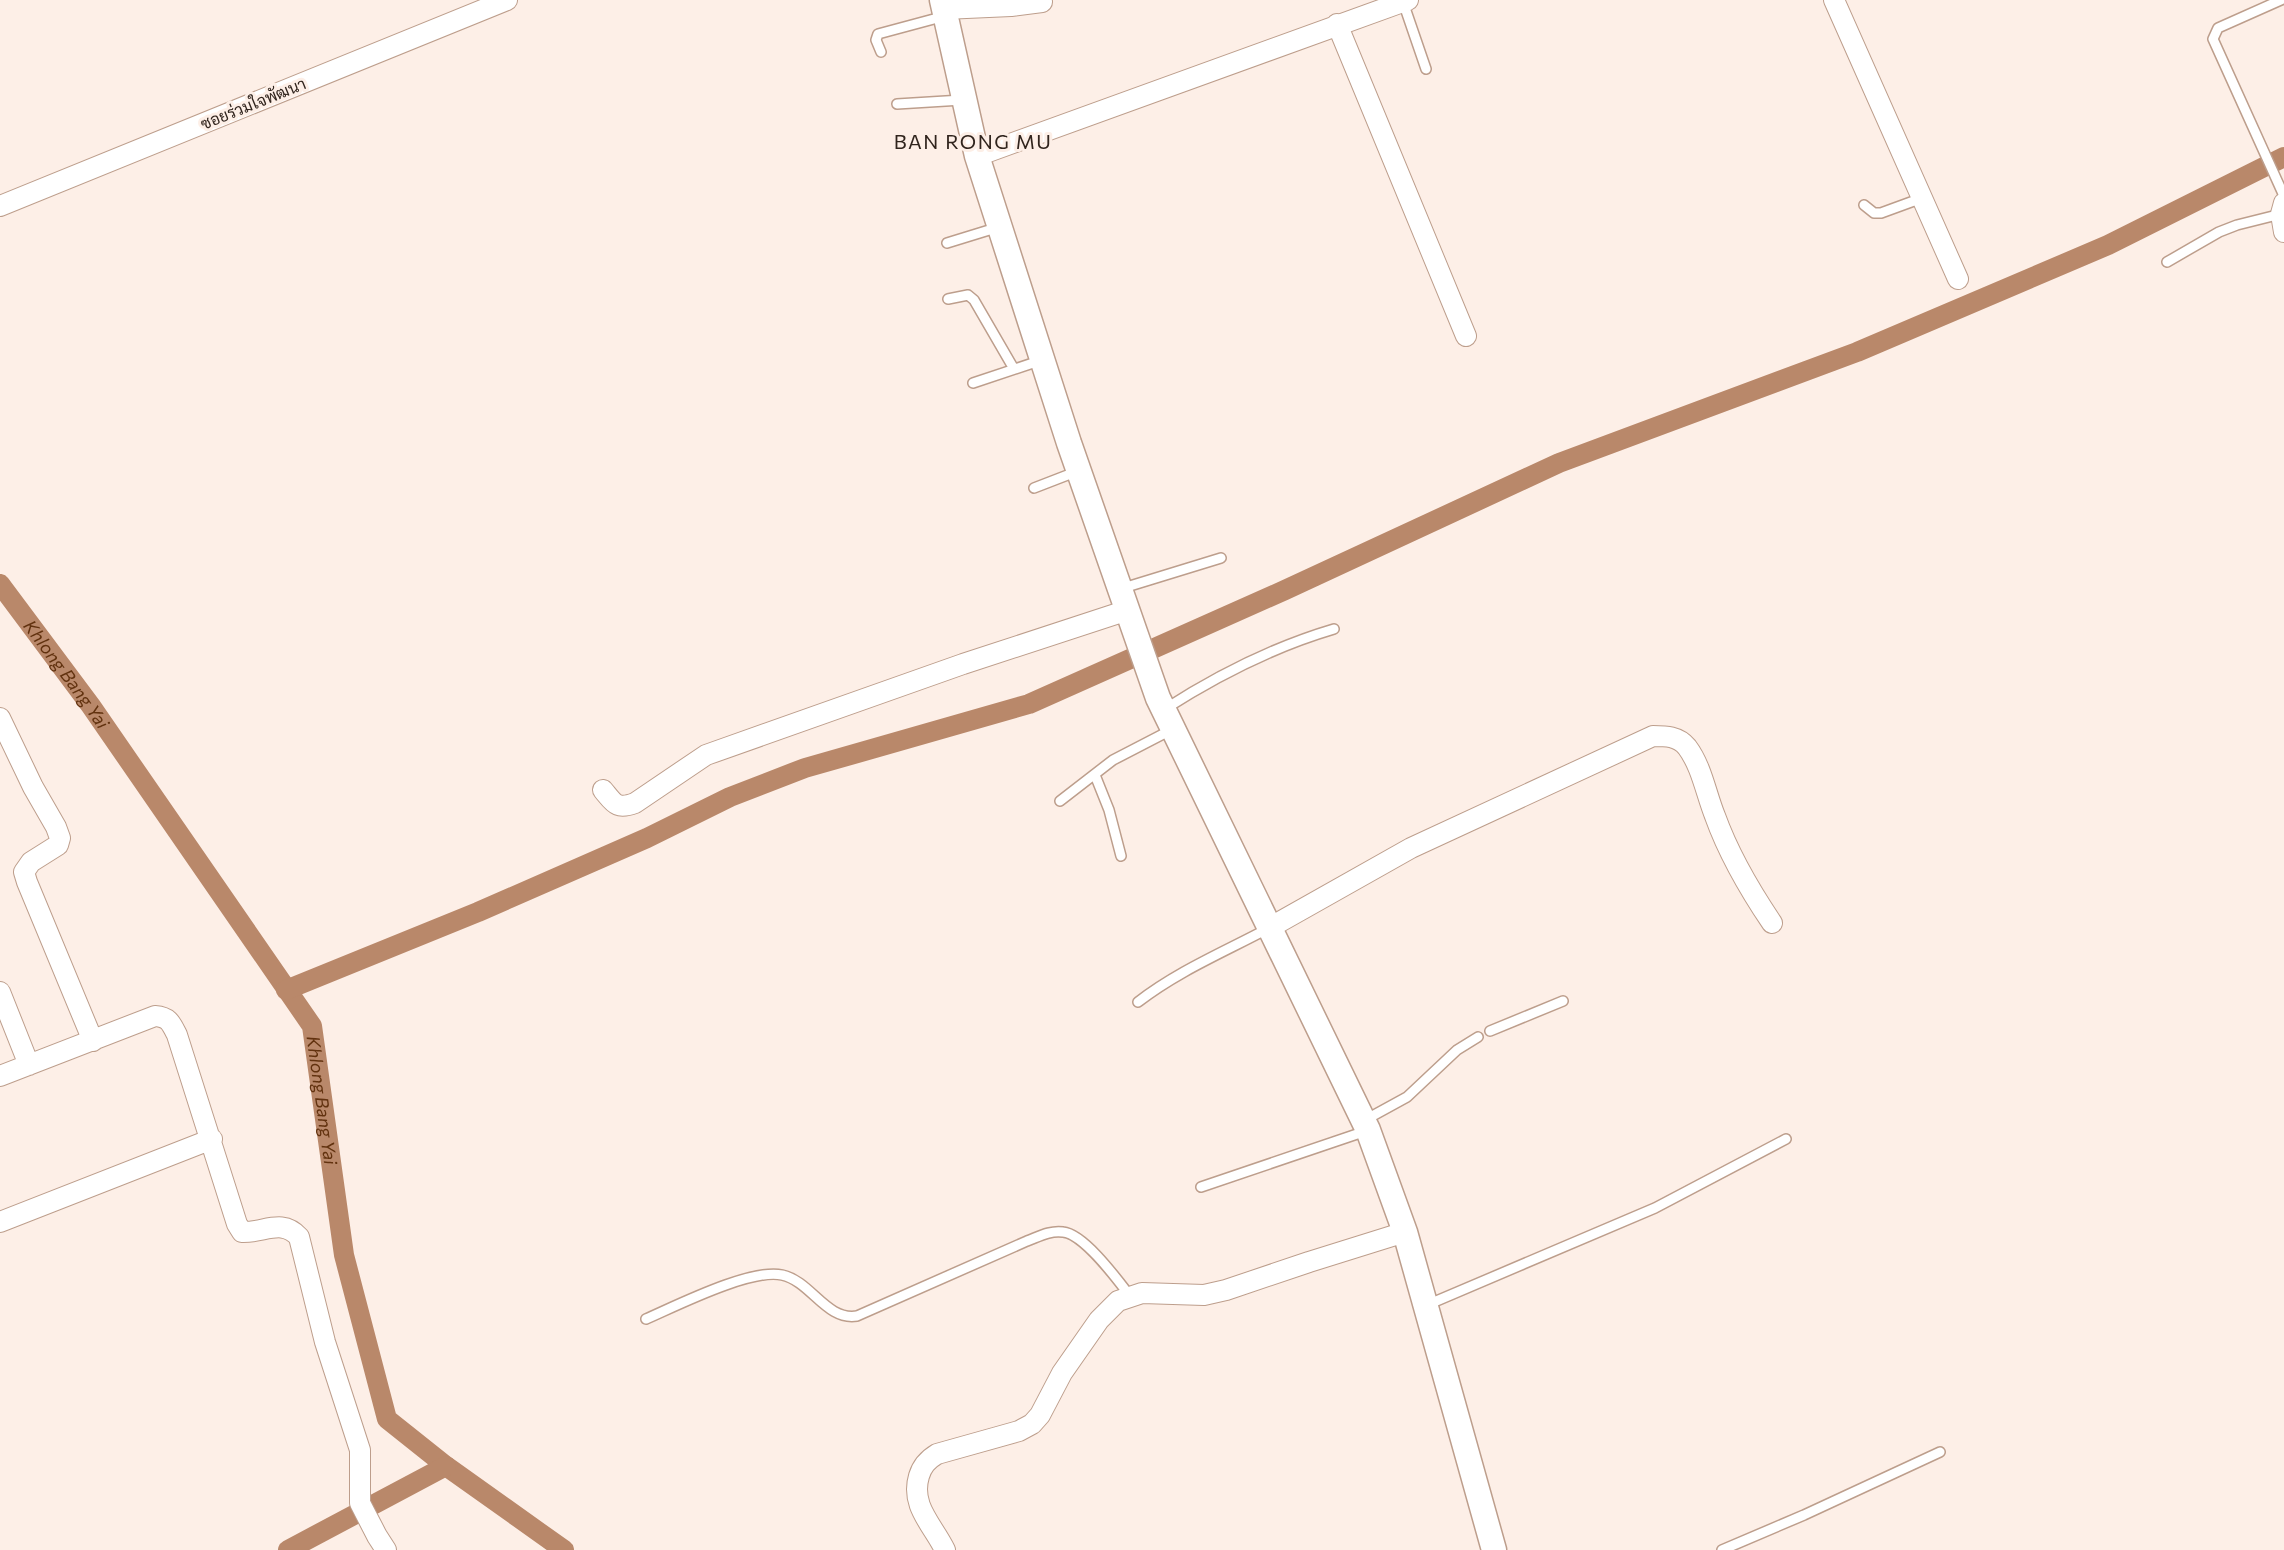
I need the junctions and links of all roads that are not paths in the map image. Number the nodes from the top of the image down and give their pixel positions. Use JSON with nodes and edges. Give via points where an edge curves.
{"nodes":[{"id":1,"x":507,"y":0,"type":"edge"},
{"id":2,"x":1834,"y":0,"type":"edge"},
{"id":3,"x":2281,"y":0,"type":"edge"},
{"id":4,"x":1406,"y":1,"type":"edge"},
{"id":5,"x":1042,"y":2,"type":"dead end"},
{"id":6,"x":944,"y":8,"type":"edge"},
{"id":7,"x":1337,"y":24,"type":"junction"},
{"id":8,"x":881,"y":52,"type":"dead end"},
{"id":9,"x":1426,"y":69,"type":"dead end"},
{"id":10,"x":965,"y":100,"type":"junction"},
{"id":11,"x":897,"y":104,"type":"dead end"},
{"id":12,"x":977,"y":156,"type":"junction"},
{"id":13,"x":1922,"y":198,"type":"junction"},
{"id":14,"x":1864,"y":205,"type":"dead end"},
{"id":15,"x":0,"y":206,"type":"edge"},
{"id":16,"x":2283,"y":211,"type":"edge"},
{"id":17,"x":1000,"y":226,"type":"junction"},
{"id":18,"x":947,"y":243,"type":"dead end"},
{"id":19,"x":2167,"y":262,"type":"dead end"},
{"id":20,"x":1958,"y":279,"type":"dead end"},
{"id":21,"x":948,"y":299,"type":"dead end"},
{"id":22,"x":1466,"y":336,"type":"dead end"},
{"id":23,"x":1042,"y":360,"type":"junction"},
{"id":24,"x":1014,"y":369,"type":"junction"},
{"id":25,"x":973,"y":383,"type":"dead end"},
{"id":26,"x":1078,"y":471,"type":"junction"},
{"id":27,"x":1034,"y":488,"type":"dead end"},
{"id":28,"x":1221,"y":558,"type":"dead end"},
{"id":29,"x":1124,"y":600,"type":"junction"},
{"id":30,"x":1334,"y":629,"type":"dead end"},
{"id":31,"x":1164,"y":713,"type":"junction"},
{"id":32,"x":0,"y":718,"type":"edge"},
{"id":33,"x":1095,"y":775,"type":"junction"},
{"id":34,"x":603,"y":790,"type":"dead end"},
{"id":35,"x":1060,"y":801,"type":"dead end"},
{"id":36,"x":1121,"y":856,"type":"dead end"},
{"id":37,"x":1772,"y":923,"type":"dead end"},
{"id":38,"x":1269,"y":928,"type":"junction"},
{"id":39,"x":0,"y":992,"type":"edge"},
{"id":40,"x":1563,"y":1001,"type":"dead end"},
{"id":41,"x":1138,"y":1002,"type":"dead end"},
{"id":42,"x":1491,"y":1032,"type":"dead end"},
{"id":43,"x":1478,"y":1037,"type":"dead end"},
{"id":44,"x":93,"y":1041,"type":"junction"},
{"id":45,"x":29,"y":1065,"type":"junction"},
{"id":46,"x":0,"y":1076,"type":"edge"},
{"id":47,"x":1366,"y":1126,"type":"junction"},
{"id":48,"x":212,"y":1139,"type":"junction"},
{"id":49,"x":1786,"y":1140,"type":"dead end"},
{"id":50,"x":1201,"y":1187,"type":"dead end"},
{"id":51,"x":0,"y":1222,"type":"edge"},
{"id":52,"x":1405,"y":1232,"type":"junction"},
{"id":53,"x":1130,"y":1296,"type":"junction"},
{"id":54,"x":1425,"y":1306,"type":"junction"},
{"id":55,"x":646,"y":1319,"type":"dead end"},
{"id":56,"x":1940,"y":1452,"type":"dead end"},
{"id":57,"x":381,"y":1543,"type":"edge"},
{"id":58,"x":945,"y":1550,"type":"edge"},
{"id":59,"x":1494,"y":1550,"type":"edge"},
{"id":60,"x":1722,"y":1550,"type":"edge"}],
"edges":[{"from":1,"to":15,"type":"street","name":"ซอยร่วมใจพัฒนา"},
{"from":2,"to":13,"type":"street"},
{"from":3,"to":16,"type":"lane","via":[[2218,28],[2213,39],[2277,181]]},
{"from":4,"to":7,"type":"street"},
{"from":4,"to":9,"type":"lane"},
{"from":5,"to":6,"type":"street"},
{"from":6,"to":8,"type":"lane","via":[[878,34]]},
{"from":6,"to":10,"type":"street"},
{"from":7,"to":12,"type":"street"},
{"from":7,"to":22,"type":"street"},
{"from":10,"to":11,"type":"lane"},
{"from":10,"to":12,"type":"street"},
{"from":12,"to":17,"type":"street"},
{"from":13,"to":14,"type":"lane","via":[[1881,213]]},
{"from":13,"to":20,"type":"street"},
{"from":16,"to":19,"type":"lane","via":[[2219,232]]},
{"from":17,"to":18,"type":"lane"},
{"from":17,"to":23,"type":"street"},
{"from":21,"to":24,"type":"lane","via":[[968,295],[974,300]]},
{"from":23,"to":24,"type":"lane"},
{"from":23,"to":26,"type":"street"},
{"from":24,"to":25,"type":"lane"},
{"from":26,"to":27,"type":"lane"},
{"from":26,"to":29,"type":"street"},
{"from":28,"to":29,"type":"lane"},
{"from":29,"to":31,"type":"street"},
{"from":29,"to":34,"type":"street","via":[[963,664],[706,755],[635,803],[615,805]]},
{"from":30,"to":31,"type":"lane","via":[[1270,651],[1198,687]]},
{"from":31,"to":33,"type":"lane","via":[[1127,752]]},
{"from":31,"to":38,"type":"street"},
{"from":32,"to":44,"type":"street","via":[[60,838],[58,845],[31,862],[24,872]]},
{"from":33,"to":35,"type":"lane"},
{"from":33,"to":36,"type":"lane"},
{"from":37,"to":38,"type":"street","via":[[1730,854],[1700,772],[1686,746],[1671,736],[1653,736],[1411,848]]},
{"from":38,"to":41,"type":"lane","via":[[1196,964]]},
{"from":38,"to":47,"type":"street"},
{"from":39,"to":45,"type":"street"},
{"from":40,"to":42,"type":"lane"},
{"from":43,"to":47,"type":"lane"},
{"from":44,"to":45,"type":"street"},
{"from":44,"to":48,"type":"street","via":[[155,1016],[170,1020]]},
{"from":45,"to":46,"type":"street"},
{"from":47,"to":50,"type":"lane"},
{"from":47,"to":52,"type":"street"},
{"from":48,"to":51,"type":"street"},
{"from":48,"to":57,"type":"street","via":[[242,1232],[279,1226],[292,1229],[299,1237],[325,1342],[360,1450],[360,1503]]},
{"from":49,"to":54,"type":"lane","via":[[1655,1208]]},
{"from":52,"to":53,"type":"street","via":[[1215,1292]]},
{"from":52,"to":54,"type":"street"},
{"from":53,"to":55,"type":"lane","via":[[1079,1239],[1071,1233],[1053,1232],[857,1316],[840,1315],[800,1282],[769,1274],[709,1290]]},
{"from":53,"to":58,"type":"street","via":[[1118,1301],[1099,1320],[1032,1424],[937,1454],[922,1467],[916,1494],[920,1509]]},
{"from":54,"to":59,"type":"street"},
{"from":56,"to":60,"type":"lane"}]}
